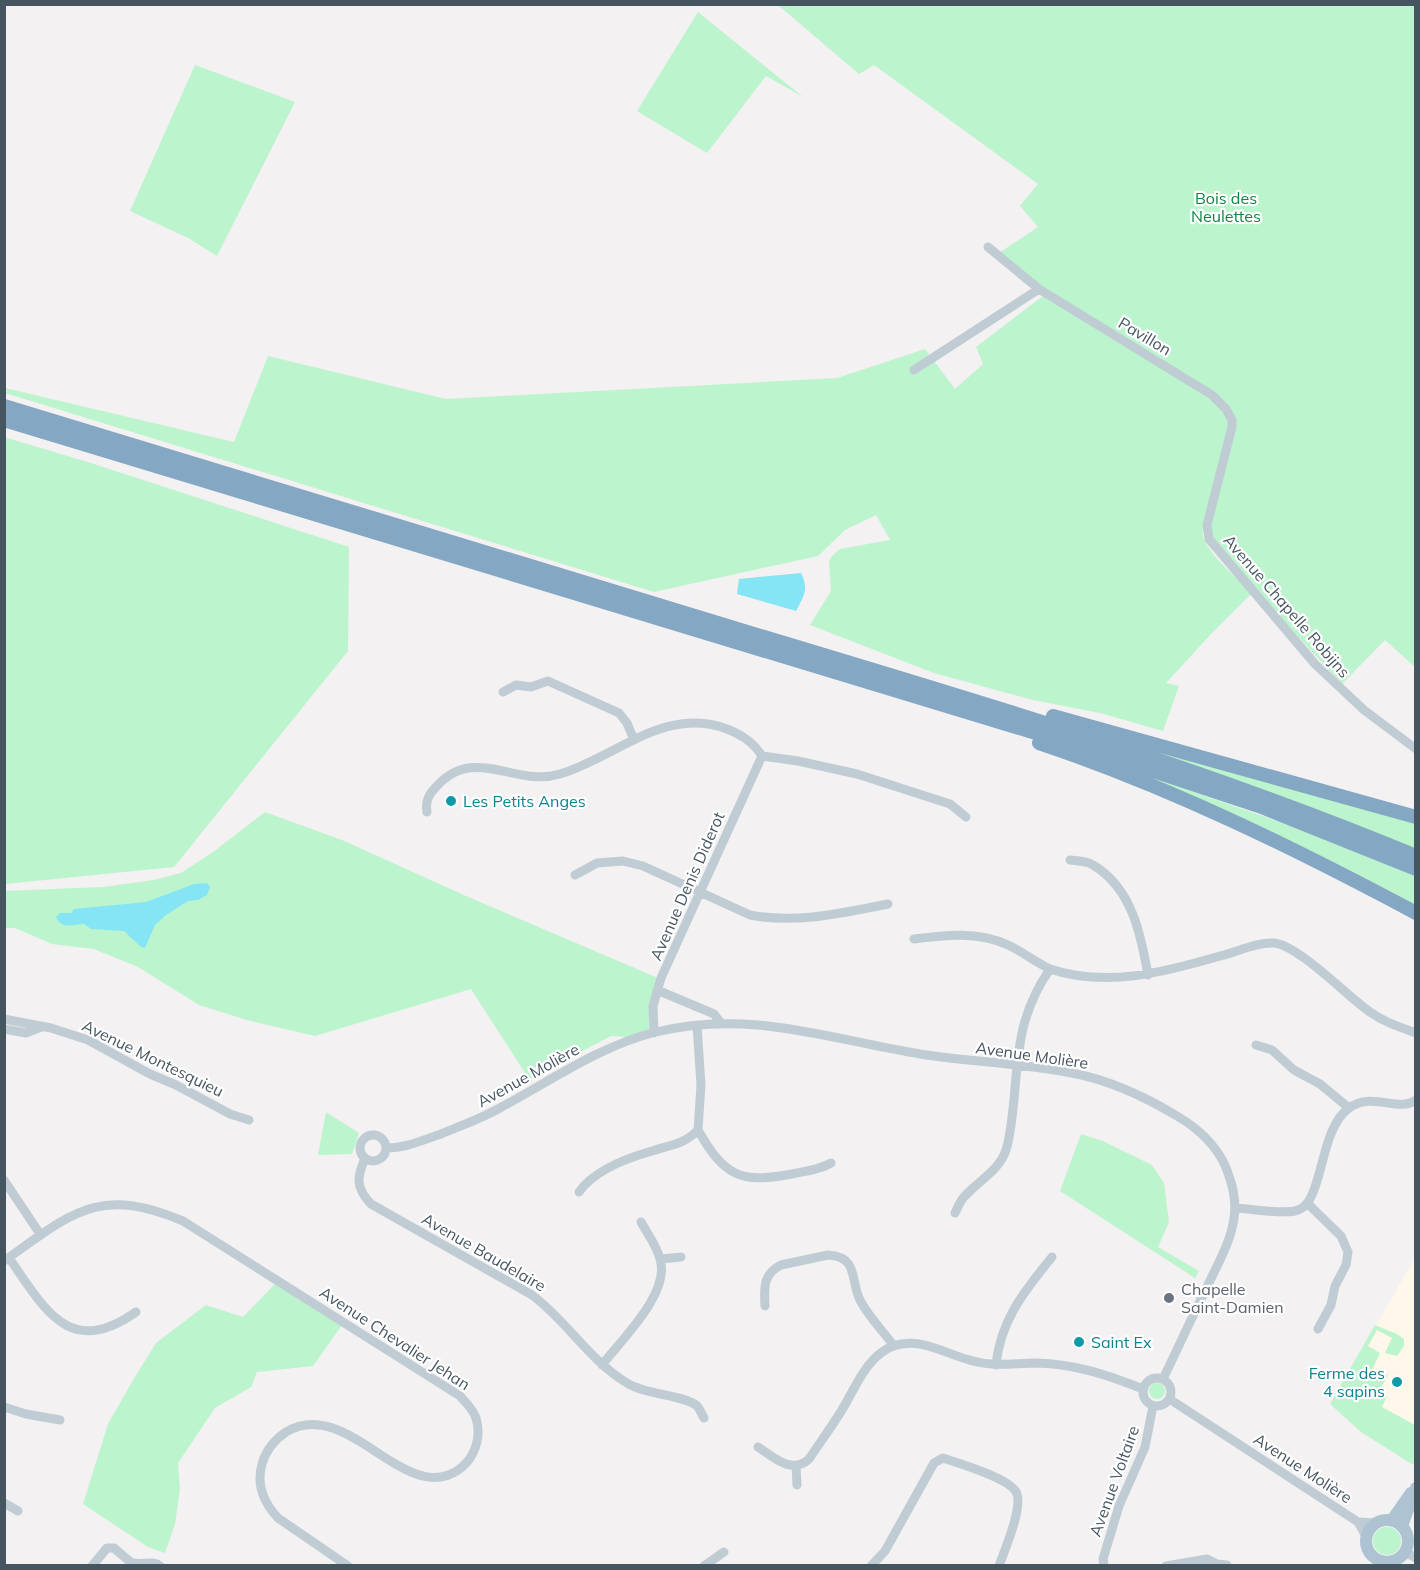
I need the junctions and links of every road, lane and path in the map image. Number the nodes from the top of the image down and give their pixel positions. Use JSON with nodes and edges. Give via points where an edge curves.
{"nodes":[{"id":1,"x":988,"y":247,"type":"dead end"},
{"id":2,"x":1039,"y":290,"type":"junction"},
{"id":3,"x":914,"y":370,"type":"dead end"},
{"id":4,"x":4,"y":406,"type":"edge"},
{"id":5,"x":1230,"y":416,"type":"joint"},
{"id":6,"x":4,"y":420,"type":"edge"},
{"id":7,"x":503,"y":692,"type":"dead end"},
{"id":8,"x":1000,"y":708,"type":"junction"},
{"id":9,"x":989,"y":719,"type":"junction"},
{"id":10,"x":634,"y":740,"type":"junction"},
{"id":11,"x":1416,"y":749,"type":"edge"},
{"id":12,"x":762,"y":756,"type":"junction"},
{"id":13,"x":427,"y":812,"type":"dead end"},
{"id":14,"x":966,"y":817,"type":"dead end"},
{"id":15,"x":1416,"y":817,"type":"edge"},
{"id":16,"x":1416,"y":856,"type":"edge"},
{"id":17,"x":1070,"y":860,"type":"dead end"},
{"id":18,"x":1416,"y":869,"type":"edge"},
{"id":19,"x":575,"y":875,"type":"dead end"},
{"id":20,"x":700,"y":893,"type":"junction"},
{"id":21,"x":888,"y":904,"type":"dead end"},
{"id":22,"x":1416,"y":913,"type":"edge"},
{"id":23,"x":914,"y":939,"type":"dead end"},
{"id":24,"x":1050,"y":969,"type":"junction"},
{"id":25,"x":1148,"y":975,"type":"junction"},
{"id":26,"x":657,"y":990,"type":"junction"},
{"id":27,"x":4,"y":1019,"type":"edge"},
{"id":28,"x":721,"y":1023,"type":"junction"},
{"id":29,"x":697,"y":1025,"type":"junction"},
{"id":30,"x":41,"y":1027,"type":"junction"},
{"id":31,"x":4,"y":1029,"type":"edge"},
{"id":32,"x":654,"y":1033,"type":"junction"},
{"id":33,"x":1416,"y":1033,"type":"edge"},
{"id":34,"x":1256,"y":1045,"type":"dead end"},
{"id":35,"x":1018,"y":1066,"type":"junction"},
{"id":36,"x":1415,"y":1101,"type":"edge"},
{"id":37,"x":1349,"y":1108,"type":"junction"},
{"id":38,"x":249,"y":1120,"type":"dead end"},
{"id":39,"x":698,"y":1130,"type":"junction"},
{"id":40,"x":386,"y":1148,"type":"junction"},
{"id":41,"x":365,"y":1158,"type":"junction"},
{"id":42,"x":831,"y":1163,"type":"dead end"},
{"id":43,"x":4,"y":1180,"type":"edge"},
{"id":44,"x":579,"y":1192,"type":"dead end"},
{"id":45,"x":1308,"y":1204,"type":"junction"},
{"id":46,"x":1235,"y":1208,"type":"junction"},
{"id":47,"x":955,"y":1213,"type":"dead end"},
{"id":48,"x":641,"y":1222,"type":"dead end"},
{"id":49,"x":40,"y":1234,"type":"junction"},
{"id":50,"x":681,"y":1257,"type":"dead end"},
{"id":51,"x":1052,"y":1257,"type":"dead end"},
{"id":52,"x":7,"y":1259,"type":"edge"},
{"id":53,"x":661,"y":1259,"type":"junction"},
{"id":54,"x":765,"y":1306,"type":"dead end"},
{"id":55,"x":136,"y":1312,"type":"dead end"},
{"id":56,"x":1318,"y":1329,"type":"dead end"},
{"id":57,"x":894,"y":1346,"type":"junction"},
{"id":58,"x":602,"y":1365,"type":"junction"},
{"id":59,"x":996,"y":1365,"type":"junction"},
{"id":60,"x":1163,"y":1379,"type":"junction"},
{"id":61,"x":1143,"y":1389,"type":"junction"},
{"id":62,"x":1171,"y":1400,"type":"junction"},
{"id":63,"x":1153,"y":1406,"type":"junction"},
{"id":64,"x":4,"y":1407,"type":"edge"},
{"id":65,"x":704,"y":1418,"type":"dead end"},
{"id":66,"x":60,"y":1420,"type":"dead end"},
{"id":67,"x":758,"y":1446,"type":"dead end"},
{"id":68,"x":796,"y":1466,"type":"junction"},
{"id":69,"x":797,"y":1485,"type":"dead end"},
{"id":70,"x":4,"y":1503,"type":"edge"},
{"id":71,"x":18,"y":1510,"type":"dead end"},
{"id":72,"x":1358,"y":1522,"type":"junction"},
{"id":73,"x":1376,"y":1523,"type":"junction"},
{"id":74,"x":1366,"y":1536,"type":"junction"},
{"id":75,"x":1368,"y":1550,"type":"junction"},
{"id":76,"x":724,"y":1552,"type":"dead end"},
{"id":77,"x":1410,"y":1555,"type":"edge"},
{"id":78,"x":1380,"y":1563,"type":"edge"},
{"id":79,"x":134,"y":1564,"type":"edge"},
{"id":80,"x":1227,"y":1565,"type":"edge"},
{"id":81,"x":92,"y":1566,"type":"edge"},
{"id":82,"x":160,"y":1566,"type":"edge"},
{"id":83,"x":348,"y":1566,"type":"edge"},
{"id":84,"x":704,"y":1566,"type":"edge"},
{"id":85,"x":871,"y":1566,"type":"edge"},
{"id":86,"x":999,"y":1566,"type":"edge"},
{"id":87,"x":1104,"y":1566,"type":"edge"},
{"id":88,"x":1166,"y":1566,"type":"edge"},
{"id":89,"x":1366,"y":1566,"type":"edge"}],
"edges":[{"from":1,"to":2,"type":"street","name":"Pavillon"},
{"from":2,"to":3,"type":"street"},
{"from":2,"to":5,"type":"street","name":"Pavillon","via":[[1212,394]]},
{"from":4,"to":8,"type":"highway"},
{"from":5,"to":11,"type":"street","name":"Avenue Chapelle Robijns","via":[[1232,435],[1207,525],[1209,539],[1315,664],[1365,711]]},
{"from":6,"to":9,"type":"highway"},
{"from":7,"to":10,"type":"street","via":[[514,685],[531,687],[548,681],[619,712]]},
{"from":8,"to":15,"type":"highway","via":[[1014,706]]},
{"from":8,"to":16,"type":"highway","via":[[1246,789]]},
{"from":9,"to":18,"type":"highway","via":[[1242,800]]},
{"from":9,"to":22,"type":"highway","via":[[1000,730],[1139,780],[1256,831]]},
{"from":10,"to":12,"type":"street","via":[[671,725],[708,724],[747,739]]},
{"from":10,"to":13,"type":"street","via":[[558,775],[528,777],[480,766],[460,771],[433,789],[426,802]]},
{"from":12,"to":14,"type":"street","via":[[857,774],[950,804]]},
{"from":12,"to":20,"type":"street","name":"Avenue Denis Diderot"},
{"from":17,"to":25,"type":"street","via":[[1092,864],[1122,894],[1138,927]]},
{"from":19,"to":20,"type":"street","via":[[597,863],[623,861],[643,866]]},
{"from":20,"to":21,"type":"street","via":[[750,915],[779,919],[802,919]]},
{"from":20,"to":26,"type":"street","name":"Avenue Denis Diderot"},
{"from":23,"to":24,"type":"street","via":[[967,935],[991,939]]},
{"from":24,"to":25,"type":"street","via":[[1079,977]]},
{"from":24,"to":35,"type":"street","via":[[1026,1013]]},
{"from":25,"to":33,"type":"street","via":[[1258,945],[1279,944],[1298,953],[1384,1021]]},
{"from":26,"to":28,"type":"street","via":[[714,1014]]},
{"from":26,"to":32,"type":"street","name":"Avenue Denis Diderot"},
{"from":27,"to":30,"type":"street","name":"Avenue Montesquieu"},
{"from":28,"to":29,"type":"street","name":"Avenue Molière"},
{"from":28,"to":35,"type":"street","name":"Avenue Molière","via":[[752,1023],[922,1055]]},
{"from":29,"to":32,"type":"street","name":"Avenue Molière"},
{"from":29,"to":39,"type":"street","via":[[702,1085]]},
{"from":30,"to":31,"type":"street","name":"Avenue Montesquieu","via":[[26,1033]]},
{"from":30,"to":38,"type":"street","name":"Avenue Montesquieu","via":[[88,1040],[230,1114]]},
{"from":32,"to":40,"type":"street","name":"Avenue Molière","via":[[594,1056],[470,1123],[407,1146]]},
{"from":34,"to":37,"type":"street","via":[[1272,1050]]},
{"from":35,"to":46,"type":"street","name":"Avenue Molière","via":[[1073,1073],[1112,1084],[1189,1123],[1223,1160],[1232,1183]]},
{"from":35,"to":47,"type":"street","via":[[1004,1157],[966,1195]]},
{"from":36,"to":37,"type":"street","via":[[1405,1105],[1376,1100]]},
{"from":37,"to":45,"type":"street","via":[[1333,1127]]},
{"from":39,"to":42,"type":"street","via":[[721,1164],[751,1178],[770,1178]]},
{"from":39,"to":44,"type":"street","via":[[679,1144],[621,1162],[585,1182]]},
{"from":40,"to":41,"type":"street","name":"Avenue Molière","via":[[380,1159]]},
{"from":40,"to":41,"type":"street","name":"Avenue Molière","via":[[382,1139],[368,1137],[361,1146]]},
{"from":41,"to":58,"type":"street","name":"Avenue Baudelaire","via":[[358,1178],[371,1204],[532,1295]]},
{"from":43,"to":49,"type":"street"},
{"from":45,"to":46,"type":"street","via":[[1288,1212]]},
{"from":45,"to":56,"type":"street","via":[[1341,1236],[1348,1255],[1331,1305]]},
{"from":46,"to":60,"type":"street","name":"Avenue Molière","via":[[1224,1250]]},
{"from":48,"to":53,"type":"street"},
{"from":49,"to":52,"type":"street","name":"Avenue Chevalier Jehan"},
{"from":49,"to":83,"type":"street","name":"Avenue Chevalier Jehan","via":[[77,1212],[96,1207],[134,1205],[159,1211],[183,1221],[269,1275],[444,1386],[470,1407],[476,1418],[477,1447],[460,1469],[437,1478],[412,1472],[323,1425],[297,1426],[273,1443],[261,1466],[260,1480],[270,1509]]},
{"from":50,"to":53,"type":"street"},
{"from":51,"to":59,"type":"street","via":[[1011,1313]]},
{"from":52,"to":55,"type":"street","via":[[49,1314],[70,1328],[96,1330],[124,1321]]},
{"from":53,"to":58,"type":"street","via":[[654,1298]]},
{"from":54,"to":57,"type":"street","via":[[766,1279],[774,1268],[836,1256],[852,1268],[860,1301]]},
{"from":57,"to":59,"type":"street","via":[[923,1344]]},
{"from":57,"to":68,"type":"street","via":[[867,1366],[809,1459]]},
{"from":58,"to":65,"type":"street","name":"Avenue Baudelaire","via":[[636,1388],[692,1403]]},
{"from":59,"to":61,"type":"street","via":[[1072,1366]]},
{"from":60,"to":61,"type":"street","via":[[1150,1379]]},
{"from":60,"to":62,"type":"street","via":[[1171,1388]]},
{"from":61,"to":63,"type":"street"},
{"from":62,"to":63,"type":"street"},
{"from":62,"to":72,"type":"street","name":"Avenue Molière"},
{"from":63,"to":87,"type":"street","name":"Avenue Voltaire","via":[[1148,1438],[1117,1512]]},
{"from":64,"to":66,"type":"street"},
{"from":67,"to":68,"type":"street","via":[[779,1462]]},
{"from":68,"to":69,"type":"street"},
{"from":70,"to":71,"type":"street"},
{"from":72,"to":73,"type":"street","name":"Avenue Molière"},
{"from":72,"to":74,"type":"street","name":"Avenue Molière"},
{"from":73,"to":74,"type":"main road"},
{"from":73,"to":77,"type":"main road","via":[[1397,1523],[1408,1541]]},
{"from":74,"to":75,"type":"main road"},
{"from":75,"to":78,"type":"main road"},
{"from":75,"to":89,"type":"main road"},
{"from":76,"to":84,"type":"street"},
{"from":77,"to":78,"type":"main road"},
{"from":79,"to":81,"type":"street","via":[[114,1548],[107,1548]]},
{"from":79,"to":82,"type":"street","via":[[153,1562]]},
{"from":80,"to":88,"type":"street","via":[[1207,1559]]},
{"from":85,"to":86,"type":"street","via":[[885,1551],[934,1463],[943,1458],[1015,1489],[1017,1510]]}]}
